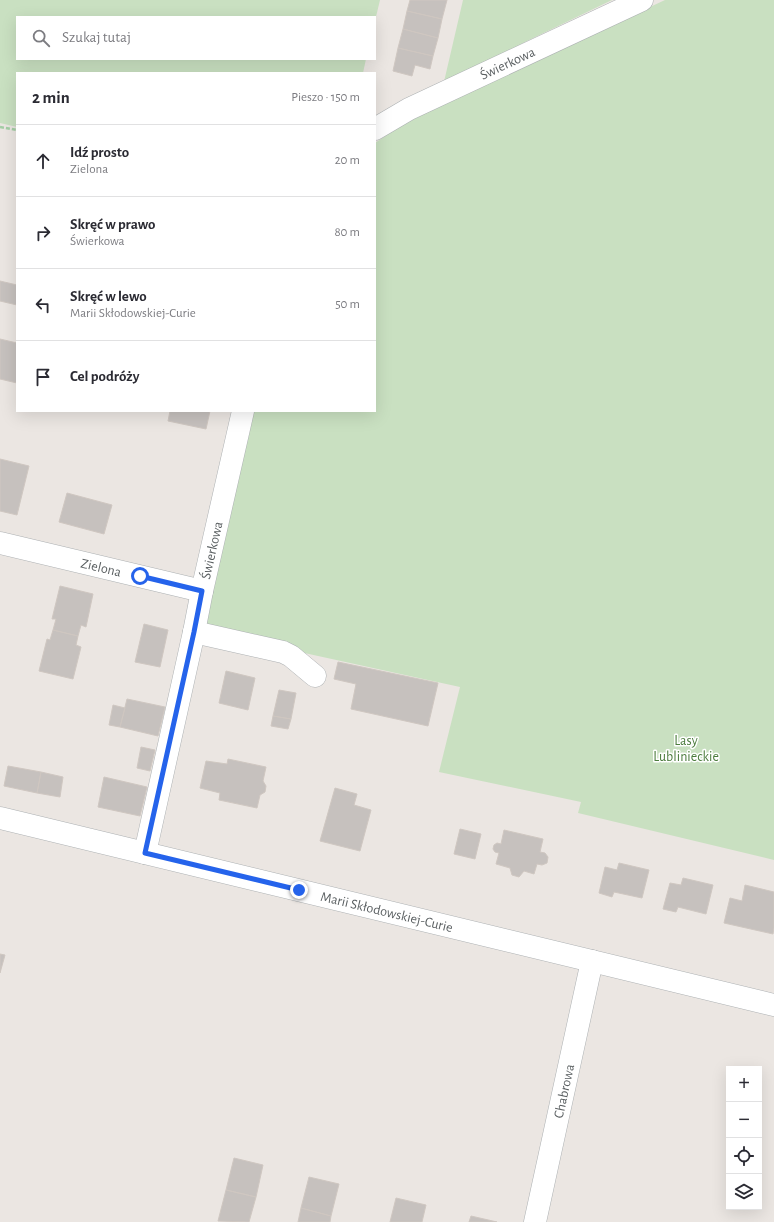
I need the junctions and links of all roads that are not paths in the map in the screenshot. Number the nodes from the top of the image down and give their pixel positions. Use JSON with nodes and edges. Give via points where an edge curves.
{"nodes":[{"id":1,"x":642,"y":0,"type":"edge"},
{"id":2,"x":376,"y":128,"type":"edge"},
{"id":3,"x":243,"y":412,"type":"edge"},
{"id":4,"x":0,"y":543,"type":"edge"},
{"id":5,"x":202,"y":591,"type":"junction"},
{"id":6,"x":194,"y":632,"type":"junction"},
{"id":7,"x":315,"y":676,"type":"dead end"},
{"id":8,"x":0,"y":818,"type":"edge"},
{"id":9,"x":145,"y":853,"type":"junction"},
{"id":10,"x":592,"y":961,"type":"junction"},
{"id":11,"x":774,"y":1005,"type":"edge"},
{"id":12,"x":535,"y":1222,"type":"edge"}],
"edges":[{"from":1,"to":2,"type":"street","name":"Świerkowa","via":[[409,109]]},
{"from":3,"to":5,"type":"street","name":"Świerkowa"},
{"from":4,"to":5,"type":"street","name":"Zielona"},
{"from":5,"to":6,"type":"street","name":"Świerkowa"},
{"from":6,"to":7,"type":"street","via":[[283,652]]},
{"from":6,"to":9,"type":"street","name":"Świerkowa"},
{"from":8,"to":9,"type":"street","name":"Marii Skłodowskiej-Curie"},
{"from":9,"to":10,"type":"street","name":"Marii Skłodowskiej-Curie"},
{"from":10,"to":11,"type":"street","name":"Marii Skłodowskiej-Curie"},
{"from":10,"to":12,"type":"street","name":"Chabrowa"}]}
